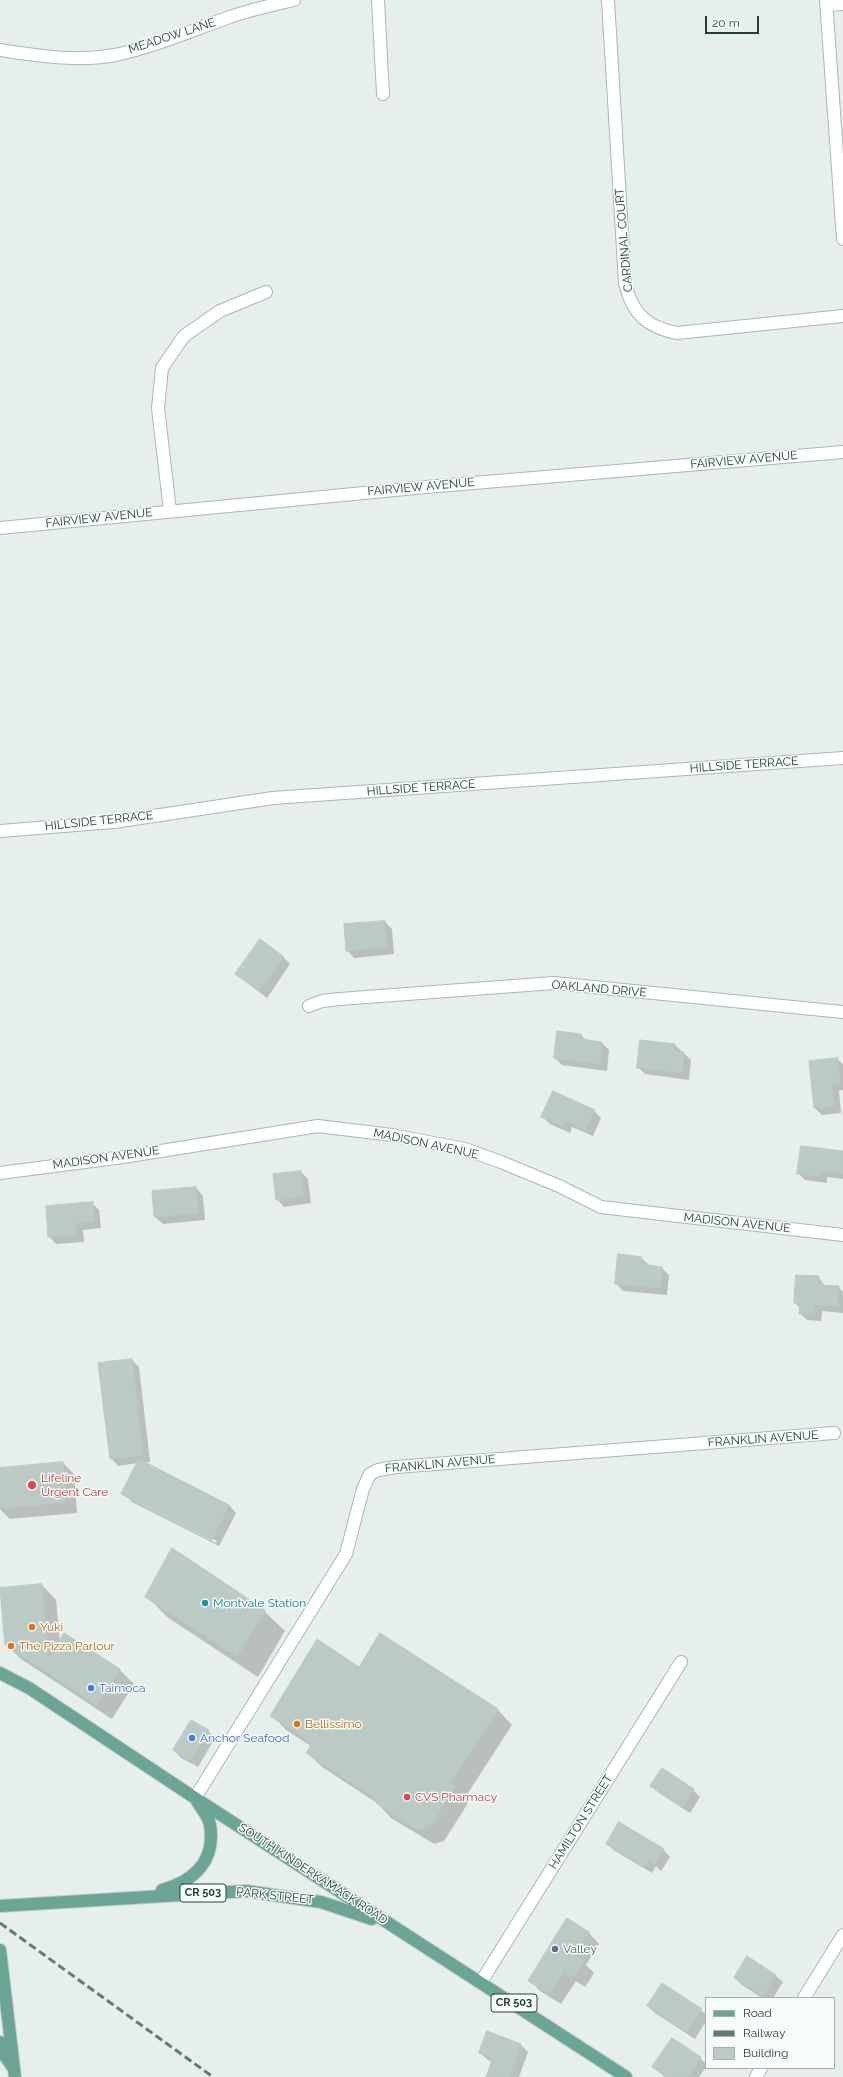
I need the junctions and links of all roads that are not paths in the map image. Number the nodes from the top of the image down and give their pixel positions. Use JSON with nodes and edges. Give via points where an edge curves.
{"nodes":[{"id":1,"x":294,"y":0,"type":"edge"},
{"id":2,"x":378,"y":0,"type":"edge"},
{"id":3,"x":608,"y":0,"type":"edge"},
{"id":4,"x":826,"y":2,"type":"edge"},
{"id":5,"x":843,"y":4,"type":"edge"},
{"id":6,"x":0,"y":50,"type":"edge"},
{"id":7,"x":383,"y":94,"type":"dead end"},
{"id":8,"x":843,"y":239,"type":"edge"},
{"id":9,"x":266,"y":292,"type":"dead end"},
{"id":10,"x":843,"y":316,"type":"edge"},
{"id":11,"x":843,"y":452,"type":"edge"},
{"id":12,"x":170,"y":511,"type":"junction"},
{"id":13,"x":0,"y":528,"type":"edge"},
{"id":14,"x":843,"y":758,"type":"edge"},
{"id":15,"x":0,"y":831,"type":"edge"},
{"id":16,"x":309,"y":1006,"type":"dead end"},
{"id":17,"x":843,"y":1012,"type":"edge"},
{"id":18,"x":0,"y":1173,"type":"edge"},
{"id":19,"x":843,"y":1235,"type":"edge"},
{"id":20,"x":834,"y":1433,"type":"dead end"},
{"id":21,"x":681,"y":1662,"type":"dead end"},
{"id":22,"x":0,"y":1673,"type":"edge"},
{"id":23,"x":195,"y":1798,"type":"junction"},
{"id":24,"x":136,"y":1897,"type":"junction"},
{"id":25,"x":0,"y":1906,"type":"edge"},
{"id":26,"x":401,"y":1931,"type":"junction"},
{"id":27,"x":843,"y":1935,"type":"edge"},
{"id":28,"x":0,"y":1950,"type":"edge"},
{"id":29,"x":481,"y":1982,"type":"junction"},
{"id":30,"x":805,"y":1997,"type":"edge"},
{"id":31,"x":0,"y":2042,"type":"edge"},
{"id":32,"x":15,"y":2073,"type":"edge"},
{"id":33,"x":626,"y":2077,"type":"edge"}],
"edges":[{"from":1,"to":6,"type":"street","name":"MEADOW LANE","via":[[235,15],[150,46],[113,55],[75,58]]},
{"from":2,"to":7,"type":"street"},
{"from":3,"to":10,"type":"street","name":"CARDINAL COURT","via":[[625,283],[628,297],[635,310],[647,322],[662,330],[677,333]]},
{"from":4,"to":5,"type":"street"},
{"from":4,"to":8,"type":"street"},
{"from":9,"to":12,"type":"street","via":[[220,311],[184,336],[162,368],[158,408]]},
{"from":11,"to":12,"type":"street","name":"FAIRVIEW AVENUE"},
{"from":12,"to":13,"type":"street","name":"FAIRVIEW AVENUE"},
{"from":14,"to":15,"type":"street","name":"HILLSIDE TERRACE","via":[[273,798],[114,822]]},
{"from":16,"to":17,"type":"street","name":"OAKLAND DRIVE","via":[[322,1001],[340,999],[554,983]]},
{"from":18,"to":19,"type":"street","name":"MADISON AVENUE","via":[[123,1157],[318,1126],[392,1135],[465,1150],[559,1186],[601,1207]]},
{"from":20,"to":23,"type":"street","name":"FRANKLIN AVENUE","via":[[396,1467],[370,1474],[363,1489],[346,1554]]},
{"from":21,"to":29,"type":"street","name":"HAMILTON STREET"},
{"from":22,"to":23,"type":"main road","name":"SOUTH KINDERKAMACK ROAD","number":"CR 503","via":[[29,1688]]},
{"from":23,"to":24,"type":"main road","via":[[210,1824],[211,1849],[199,1872],[177,1886]]},
{"from":23,"to":26,"type":"main road","name":"SOUTH KINDERKAMACK ROAD","number":"CR 503"},
{"from":24,"to":25,"type":"main road","name":"PARK STREET","number":"CR 503"},
{"from":24,"to":26,"type":"main road","name":"PARK STREET","number":"CR 503","via":[[246,1891],[289,1896],[356,1912]]},
{"from":26,"to":29,"type":"main road","name":"SOUTH KINDERKAMACK ROAD","number":"CR 503"},
{"from":27,"to":30,"type":"street"},
{"from":28,"to":32,"type":"main road"},
{"from":29,"to":33,"type":"main road","name":"SOUTH KINDERKAMACK ROAD","number":"CR 503"},
{"from":31,"to":32,"type":"main road"}]}
